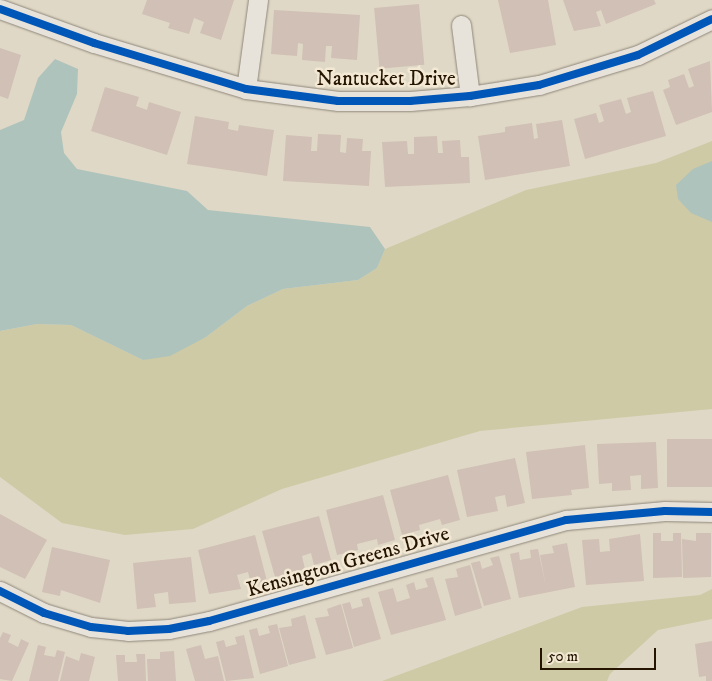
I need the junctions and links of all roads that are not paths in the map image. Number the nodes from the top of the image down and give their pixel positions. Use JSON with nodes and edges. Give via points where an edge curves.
{"nodes":[{"id":1,"x":258,"y":0,"type":"edge"},
{"id":2,"x":0,"y":8,"type":"edge"},
{"id":3,"x":712,"y":19,"type":"edge"},
{"id":4,"x":461,"y":25,"type":"dead end"},
{"id":5,"x":246,"y":89,"type":"junction"},
{"id":6,"x":470,"y":96,"type":"junction"},
{"id":7,"x":712,"y":512,"type":"edge"},
{"id":8,"x":0,"y":591,"type":"edge"}],
"edges":[{"from":1,"to":5,"type":"street"},
{"from":2,"to":5,"type":"street","name":"Nantucket Drive","via":[[94,43]]},
{"from":3,"to":6,"type":"street","name":"Nantucket Drive","via":[[638,56],[539,85]]},
{"from":4,"to":6,"type":"street"},
{"from":5,"to":6,"type":"street","name":"Nantucket Drive","via":[[338,101],[410,101]]},
{"from":7,"to":8,"type":"street","name":"Kensington Greens Drive","via":[[665,511],[566,520],[209,621],[169,629],[128,631],[91,627],[44,613]]}]}
